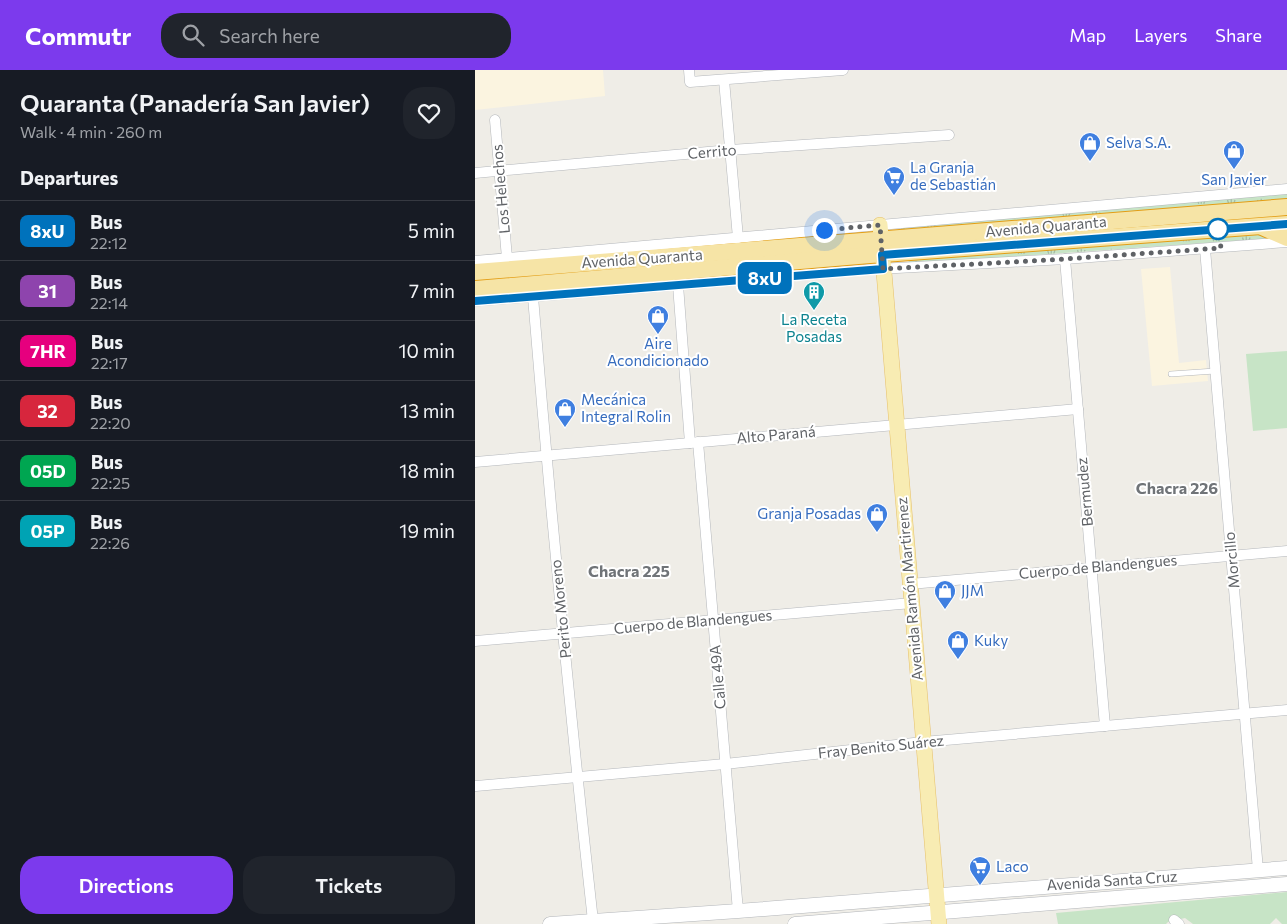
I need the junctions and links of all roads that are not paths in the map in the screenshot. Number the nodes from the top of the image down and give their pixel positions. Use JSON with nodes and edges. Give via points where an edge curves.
{"nodes":[{"id":1,"x":689,"y":70,"type":"edge"},
{"id":2,"x":843,"y":70,"type":"edge"},
{"id":3,"x":822,"y":71,"type":"edge"},
{"id":4,"x":724,"y":80,"type":"junction"},
{"id":5,"x":495,"y":120,"type":"dead end"},
{"id":6,"x":949,"y":134,"type":"dead end"},
{"id":7,"x":730,"y":150,"type":"junction"},
{"id":8,"x":499,"y":171,"type":"junction"},
{"id":9,"x":475,"y":173,"type":"edge"},
{"id":10,"x":1287,"y":189,"type":"edge"},
{"id":11,"x":1287,"y":207,"type":"edge"},
{"id":12,"x":1287,"y":224,"type":"edge"},
{"id":13,"x":1260,"y":226,"type":"junction"},
{"id":14,"x":737,"y":238,"type":"junction"},
{"id":15,"x":1287,"y":238,"type":"edge"},
{"id":16,"x":1287,"y":242,"type":"edge"},
{"id":17,"x":882,"y":247,"type":"junction"},
{"id":18,"x":1205,"y":249,"type":"junction"},
{"id":19,"x":1065,"y":259,"type":"junction"},
{"id":20,"x":475,"y":261,"type":"edge"},
{"id":21,"x":507,"y":264,"type":"junction"},
{"id":22,"x":475,"y":272,"type":"edge"},
{"id":23,"x":678,"y":285,"type":"junction"},
{"id":24,"x":475,"y":289,"type":"edge"},
{"id":25,"x":533,"y":297,"type":"junction"},
{"id":26,"x":475,"y":301,"type":"edge"},
{"id":27,"x":1215,"y":371,"type":"junction"},
{"id":28,"x":1171,"y":374,"type":"dead end"},
{"id":29,"x":1078,"y":409,"type":"junction"},
{"id":30,"x":896,"y":425,"type":"junction"},
{"id":31,"x":694,"y":443,"type":"junction"},
{"id":32,"x":545,"y":455,"type":"junction"},
{"id":33,"x":475,"y":462,"type":"edge"},
{"id":34,"x":1287,"y":550,"type":"edge"},
{"id":35,"x":1231,"y":555,"type":"junction"},
{"id":36,"x":1091,"y":568,"type":"junction"},
{"id":37,"x":910,"y":584,"type":"junction"},
{"id":38,"x":912,"y":603,"type":"junction"},
{"id":39,"x":713,"y":621,"type":"junction"},
{"id":40,"x":564,"y":634,"type":"junction"},
{"id":41,"x":475,"y":641,"type":"edge"},
{"id":42,"x":1287,"y":710,"type":"edge"},
{"id":43,"x":1245,"y":714,"type":"junction"},
{"id":44,"x":1105,"y":726,"type":"junction"},
{"id":45,"x":923,"y":742,"type":"junction"},
{"id":46,"x":725,"y":764,"type":"junction"},
{"id":47,"x":577,"y":777,"type":"junction"},
{"id":48,"x":476,"y":786,"type":"edge"},
{"id":49,"x":1287,"y":868,"type":"edge"},
{"id":50,"x":1258,"y":870,"type":"junction"},
{"id":51,"x":1287,"y":884,"type":"edge"},
{"id":52,"x":936,"y":895,"type":"junction"},
{"id":53,"x":737,"y":911,"type":"junction"},
{"id":54,"x":938,"y":919,"type":"edge"},
{"id":55,"x":593,"y":921,"type":"junction"},
{"id":56,"x":550,"y":924,"type":"edge"},
{"id":57,"x":795,"y":924,"type":"edge"}],
"edges":[{"from":1,"to":4,"type":"street","via":[[690,82]]},
{"from":2,"to":3,"type":"street"},
{"from":3,"to":4,"type":"street"},
{"from":4,"to":7,"type":"street"},
{"from":5,"to":8,"type":"street","name":"Los Helechos"},
{"from":6,"to":7,"type":"street","name":"Cerrito"},
{"from":7,"to":8,"type":"street","name":"Cerrito"},
{"from":7,"to":14,"type":"street"},
{"from":8,"to":9,"type":"street","name":"Cerrito"},
{"from":8,"to":21,"type":"street","name":"Los Helechos"},
{"from":10,"to":17,"type":"street"},
{"from":11,"to":17,"type":"highway","name":"Avenida Quaranta"},
{"from":12,"to":13,"type":"highway","name":"Avenida Quaranta"},
{"from":13,"to":15,"type":"highway"},
{"from":13,"to":17,"type":"highway","name":"Avenida Quaranta"},
{"from":14,"to":17,"type":"street"},
{"from":14,"to":21,"type":"street"},
{"from":16,"to":18,"type":"street"},
{"from":17,"to":19,"type":"street"},
{"from":17,"to":21,"type":"highway","name":"Avenida Quaranta"},
{"from":17,"to":23,"type":"street"},
{"from":17,"to":24,"type":"highway","name":"Avenida Quaranta"},
{"from":17,"to":30,"type":"main road","name":"Avenida Ramón Martirenez"},
{"from":18,"to":19,"type":"street"},
{"from":18,"to":27,"type":"street","name":"Morcillo"},
{"from":19,"to":29,"type":"street","name":"Bermudez"},
{"from":20,"to":21,"type":"street"},
{"from":21,"to":22,"type":"highway","name":"Avenida Quaranta"},
{"from":23,"to":25,"type":"street"},
{"from":23,"to":31,"type":"street"},
{"from":25,"to":26,"type":"street"},
{"from":25,"to":32,"type":"street","name":"Perito Moreno"},
{"from":27,"to":28,"type":"lane"},
{"from":27,"to":35,"type":"street","name":"Morcillo"},
{"from":29,"to":30,"type":"street","name":"Alto Paraná"},
{"from":29,"to":36,"type":"street","name":"Bermudez"},
{"from":30,"to":31,"type":"street","name":"Alto Paraná"},
{"from":30,"to":37,"type":"main road","name":"Avenida Ramón Martirenez"},
{"from":31,"to":32,"type":"street","name":"Alto Paraná"},
{"from":31,"to":39,"type":"street","name":"Calle 49A"},
{"from":32,"to":33,"type":"street","name":"Alto Paraná"},
{"from":32,"to":40,"type":"street","name":"Perito Moreno"},
{"from":34,"to":35,"type":"street","name":"Cuerpo de Blandengues"},
{"from":35,"to":36,"type":"street","name":"Cuerpo de Blandengues"},
{"from":35,"to":43,"type":"street","name":"Morcillo"},
{"from":36,"to":37,"type":"street","name":"Cuerpo de Blandengues"},
{"from":36,"to":44,"type":"street","name":"Bermudez"},
{"from":37,"to":38,"type":"main road","name":"Avenida Ramón Martirenez"},
{"from":38,"to":39,"type":"street","name":"Cuerpo de Blandengues"},
{"from":38,"to":45,"type":"main road","name":"Avenida Ramón Martirenez"},
{"from":39,"to":40,"type":"street","name":"Cuerpo de Blandengues"},
{"from":39,"to":46,"type":"street","name":"Calle 49A"},
{"from":40,"to":41,"type":"street","name":"Cuerpo de Blandengues"},
{"from":40,"to":47,"type":"street","name":"Perito Moreno"},
{"from":42,"to":43,"type":"street","name":"Fray Benito Suárez"},
{"from":43,"to":44,"type":"street","name":"Fray Benito Suárez"},
{"from":43,"to":50,"type":"street","name":"Morcillo"},
{"from":44,"to":45,"type":"street","name":"Fray Benito Suárez"},
{"from":45,"to":46,"type":"street","name":"Fray Benito Suárez"},
{"from":45,"to":52,"type":"main road","name":"Avenida Ramón Martirenez"},
{"from":46,"to":47,"type":"street","name":"Fray Benito Suárez"},
{"from":46,"to":53,"type":"street","name":"Calle 49A"},
{"from":47,"to":48,"type":"street","name":"Fray Benito Suárez"},
{"from":47,"to":55,"type":"street","name":"Perito Moreno"},
{"from":49,"to":50,"type":"main road","name":"Avenida Santa Cruz"},
{"from":50,"to":52,"type":"main road","name":"Avenida Santa Cruz"},
{"from":51,"to":54,"type":"main road","name":"Avenida Santa Cruz"},
{"from":52,"to":53,"type":"main road","name":"Avenida Santa Cruz"},
{"from":52,"to":54,"type":"main road","name":"Avenida Ramón Martirenez"},
{"from":53,"to":55,"type":"main road","name":"Avenida Santa Cruz"},
{"from":54,"to":57,"type":"main road","name":"Avenida Santa Cruz"},
{"from":55,"to":56,"type":"main road","name":"Avenida Santa Cruz"}]}
